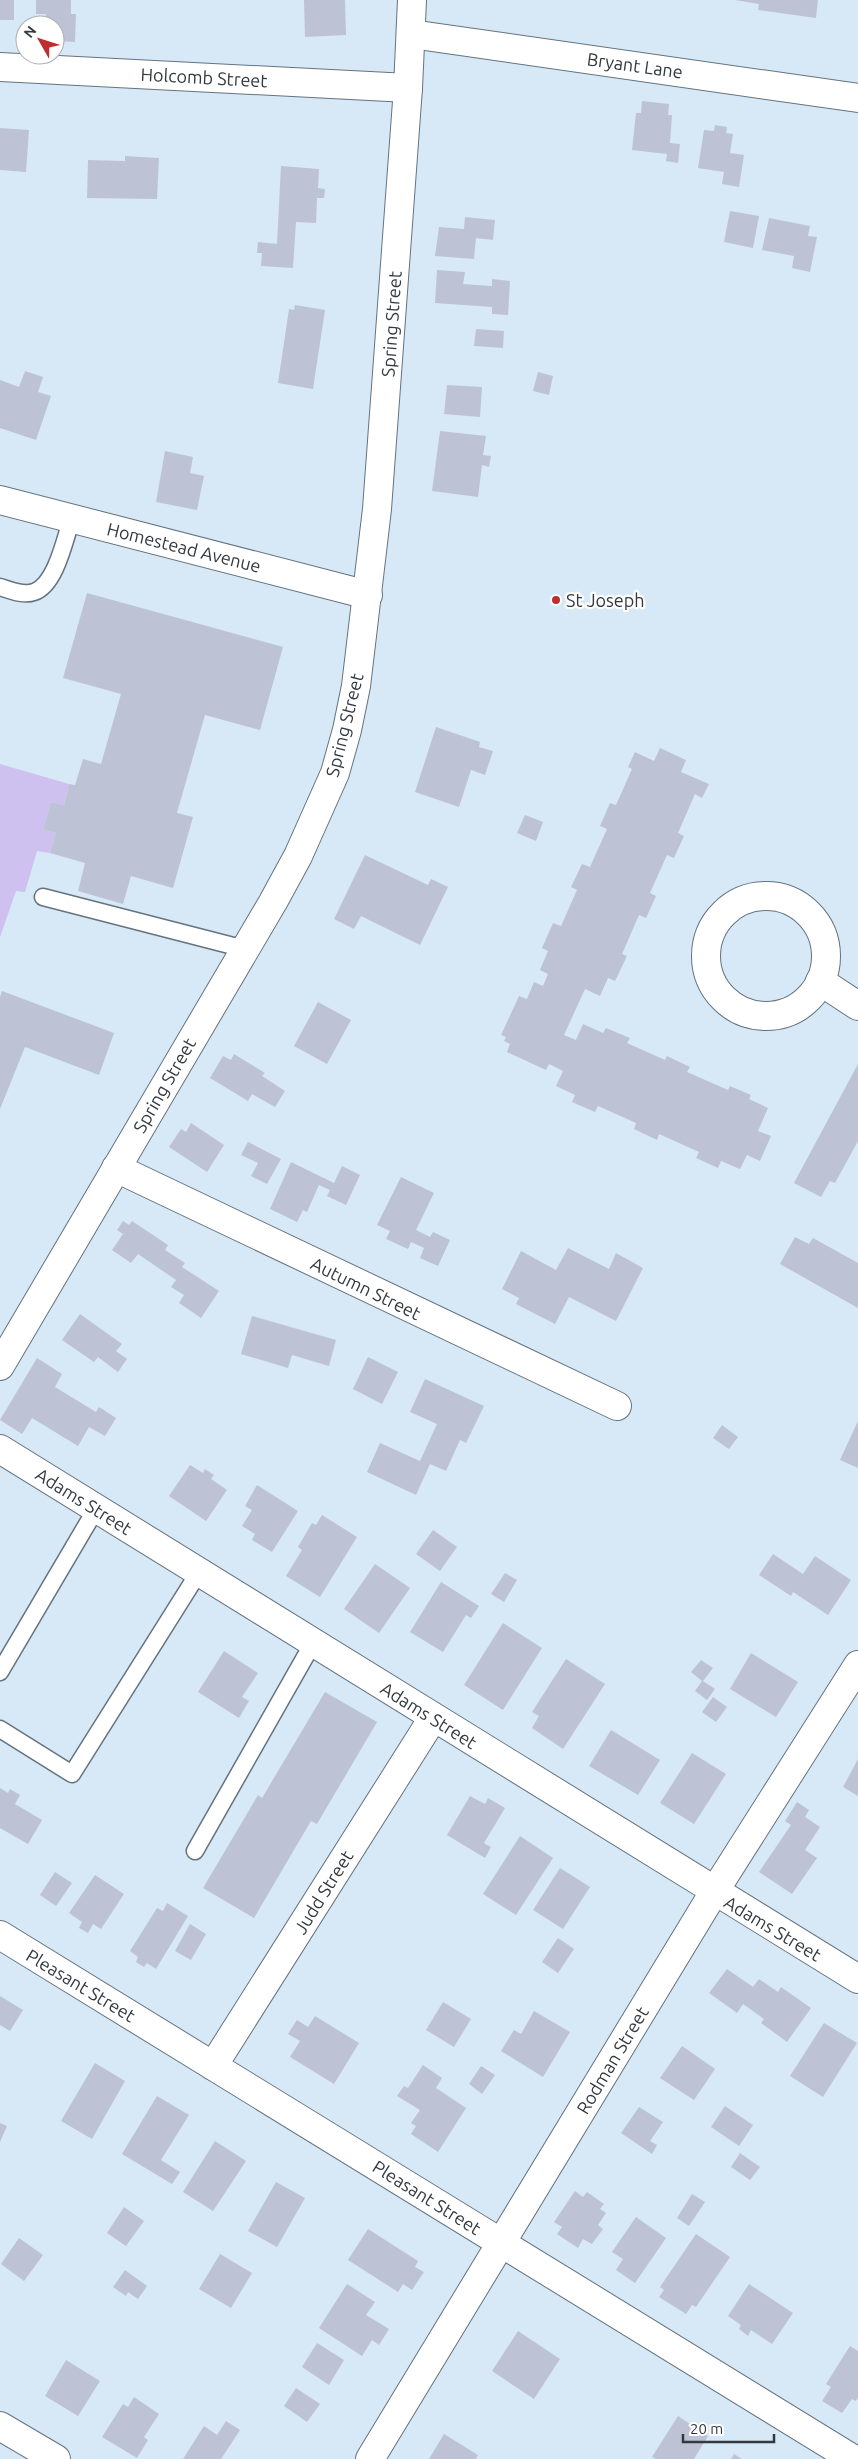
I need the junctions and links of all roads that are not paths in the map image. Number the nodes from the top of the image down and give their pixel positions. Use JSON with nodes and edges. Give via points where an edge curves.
{"nodes":[{"id":1,"x":412,"y":0,"type":"edge"},
{"id":2,"x":411,"y":34,"type":"junction"},
{"id":3,"x":0,"y":67,"type":"edge"},
{"id":4,"x":408,"y":88,"type":"junction"},
{"id":5,"x":858,"y":98,"type":"edge"},
{"id":6,"x":0,"y":500,"type":"edge"},
{"id":7,"x":72,"y":518,"type":"junction"},
{"id":8,"x":0,"y":587,"type":"edge"},
{"id":9,"x":368,"y":595,"type":"junction"},
{"id":10,"x":43,"y":897,"type":"dead end"},
{"id":11,"x":245,"y":949,"type":"junction"},
{"id":12,"x":820,"y":981,"type":"junction"},
{"id":13,"x":858,"y":1006,"type":"edge"},
{"id":14,"x":116,"y":1168,"type":"junction"},
{"id":15,"x":0,"y":1366,"type":"edge"},
{"id":16,"x":617,"y":1406,"type":"dead end"},
{"id":17,"x":0,"y":1449,"type":"edge"},
{"id":18,"x":96,"y":1509,"type":"junction"},
{"id":19,"x":199,"y":1572,"type":"junction"},
{"id":20,"x":312,"y":1643,"type":"junction"},
{"id":21,"x":858,"y":1665,"type":"edge"},
{"id":22,"x":0,"y":1672,"type":"edge"},
{"id":23,"x":433,"y":1718,"type":"junction"},
{"id":24,"x":0,"y":1729,"type":"edge"},
{"id":25,"x":195,"y":1852,"type":"dead end"},
{"id":26,"x":714,"y":1892,"type":"junction"},
{"id":27,"x":0,"y":1935,"type":"edge"},
{"id":28,"x":858,"y":1979,"type":"edge"},
{"id":29,"x":213,"y":2066,"type":"junction"},
{"id":30,"x":502,"y":2243,"type":"junction"},
{"id":31,"x":0,"y":2426,"type":"edge"},
{"id":32,"x":56,"y":2459,"type":"edge"},
{"id":33,"x":370,"y":2459,"type":"edge"},
{"id":34,"x":853,"y":2459,"type":"edge"}],
"edges":[{"from":1,"to":2,"type":"street","name":"Spring Street"},
{"from":2,"to":4,"type":"street","name":"Spring Street"},
{"from":2,"to":5,"type":"street","name":"Bryant Lane"},
{"from":3,"to":4,"type":"street","name":"Holcomb Street"},
{"from":4,"to":9,"type":"street","name":"Spring Street","via":[[384,429]]},
{"from":6,"to":7,"type":"street","name":"Homestead Avenue"},
{"from":7,"to":8,"type":"lane","via":[[48,580],[35,592],[21,593]]},
{"from":7,"to":9,"type":"street","name":"Homestead Avenue"},
{"from":9,"to":11,"type":"street","name":"Spring Street","via":[[356,686],[335,773],[298,856]]},
{"from":10,"to":11,"type":"lane"},
{"from":11,"to":14,"type":"street","name":"Spring Street"},
{"from":12,"to":12,"type":"street","via":[[826,962],[824,942],[816,923],[803,909],[786,899],[766,896],[746,899],[729,908],[715,923],[707,941],[706,961],[710,980],[736,1009],[755,1015],[775,1016],[793,1009],[809,997]]},
{"from":12,"to":13,"type":"street"},
{"from":14,"to":15,"type":"street","name":"Spring Street"},
{"from":14,"to":16,"type":"street","name":"Autumn Street"},
{"from":17,"to":18,"type":"street","name":"Adams Street"},
{"from":18,"to":19,"type":"street","name":"Adams Street"},
{"from":18,"to":22,"type":"lane"},
{"from":19,"to":20,"type":"street","name":"Adams Street"},
{"from":19,"to":24,"type":"lane","via":[[72,1774]]},
{"from":20,"to":23,"type":"street","name":"Adams Street"},
{"from":20,"to":25,"type":"lane"},
{"from":21,"to":26,"type":"street","name":"Rodman Street"},
{"from":23,"to":26,"type":"street","name":"Adams Street"},
{"from":23,"to":29,"type":"street","name":"Judd Street"},
{"from":26,"to":28,"type":"street","name":"Adams Street"},
{"from":26,"to":30,"type":"street","name":"Rodman Street"},
{"from":27,"to":29,"type":"street","name":"Pleasant Street"},
{"from":29,"to":30,"type":"street","name":"Pleasant Street"},
{"from":30,"to":33,"type":"street","name":"Rodman Street"},
{"from":30,"to":34,"type":"street","name":"Pleasant Street"},
{"from":31,"to":32,"type":"street"}]}
